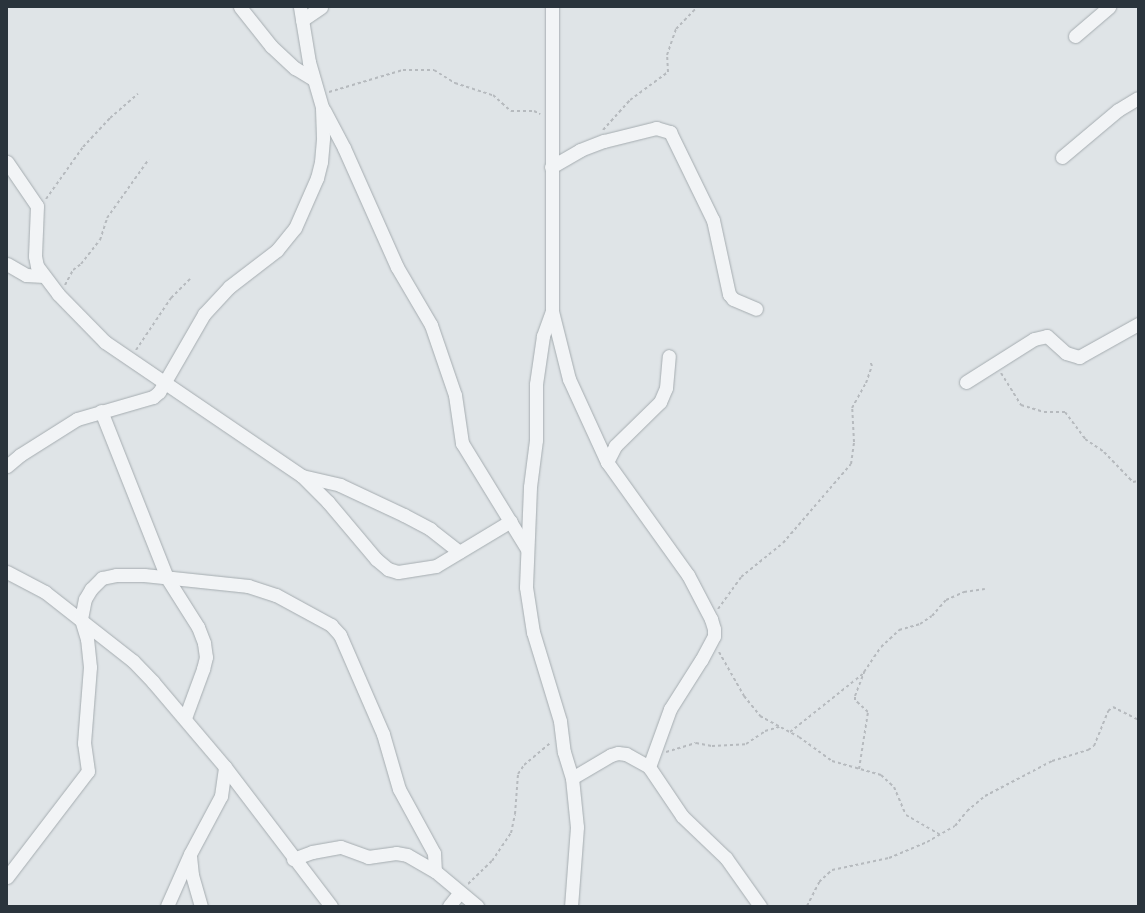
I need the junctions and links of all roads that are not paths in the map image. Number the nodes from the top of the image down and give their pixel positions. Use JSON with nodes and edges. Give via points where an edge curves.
{"nodes":[{"id":1,"x":240,"y":7,"type":"edge"},
{"id":2,"x":320,"y":7,"type":"edge"},
{"id":3,"x":552,"y":7,"type":"edge"},
{"id":4,"x":1109,"y":7,"type":"edge"},
{"id":5,"x":300,"y":11,"type":"edge"},
{"id":6,"x":1075,"y":36,"type":"dead end"},
{"id":7,"x":313,"y":79,"type":"junction"},
{"id":8,"x":1138,"y":98,"type":"edge"},
{"id":9,"x":320,"y":102,"type":"junction"},
{"id":10,"x":1062,"y":157,"type":"dead end"},
{"id":11,"x":7,"y":162,"type":"edge"},
{"id":12,"x":551,"y":166,"type":"junction"},
{"id":13,"x":7,"y":264,"type":"edge"},
{"id":14,"x":44,"y":276,"type":"junction"},
{"id":15,"x":756,"y":309,"type":"dead end"},
{"id":16,"x":552,"y":311,"type":"junction"},
{"id":17,"x":1138,"y":324,"type":"edge"},
{"id":18,"x":669,"y":356,"type":"dead end"},
{"id":19,"x":966,"y":382,"type":"dead end"},
{"id":20,"x":164,"y":383,"type":"junction"},
{"id":21,"x":101,"y":411,"type":"junction"},
{"id":22,"x":606,"y":462,"type":"junction"},
{"id":23,"x":7,"y":466,"type":"edge"},
{"id":24,"x":302,"y":476,"type":"junction"},
{"id":25,"x":511,"y":521,"type":"junction"},
{"id":26,"x":527,"y":549,"type":"junction"},
{"id":27,"x":459,"y":552,"type":"junction"},
{"id":28,"x":7,"y":572,"type":"edge"},
{"id":29,"x":167,"y":578,"type":"junction"},
{"id":30,"x":81,"y":619,"type":"junction"},
{"id":31,"x":185,"y":718,"type":"junction"},
{"id":32,"x":225,"y":767,"type":"junction"},
{"id":33,"x":649,"y":767,"type":"junction"},
{"id":34,"x":572,"y":778,"type":"junction"},
{"id":35,"x":190,"y":854,"type":"junction"},
{"id":36,"x":293,"y":859,"type":"junction"},
{"id":37,"x":435,"y":871,"type":"junction"},
{"id":38,"x":7,"y":878,"type":"edge"},
{"id":39,"x":318,"y":891,"type":"junction"},
{"id":40,"x":459,"y":893,"type":"junction"},
{"id":41,"x":167,"y":906,"type":"edge"},
{"id":42,"x":201,"y":906,"type":"edge"},
{"id":43,"x":316,"y":906,"type":"edge"},
{"id":44,"x":331,"y":906,"type":"edge"},
{"id":45,"x":449,"y":906,"type":"edge"},
{"id":46,"x":477,"y":906,"type":"edge"},
{"id":47,"x":571,"y":906,"type":"edge"},
{"id":48,"x":760,"y":906,"type":"edge"}],
"edges":[{"from":1,"to":7,"type":"street","via":[[271,46],[295,68]]},
{"from":2,"to":5,"type":"street"},
{"from":3,"to":12,"type":"street"},
{"from":4,"to":6,"type":"street"},
{"from":5,"to":7,"type":"street"},
{"from":7,"to":9,"type":"street"},
{"from":8,"to":10,"type":"street","via":[[1118,110]]},
{"from":9,"to":20,"type":"street","via":[[321,162],[295,228],[277,250],[229,287],[204,314]]},
{"from":9,"to":25,"type":"street","via":[[344,148],[397,268],[431,325],[455,395],[462,443]]},
{"from":11,"to":14,"type":"street","via":[[37,206],[35,256]]},
{"from":12,"to":15,"type":"street","via":[[591,146],[633,132],[656,128],[670,132],[713,220],[729,294],[733,300]]},
{"from":12,"to":16,"type":"street"},
{"from":13,"to":14,"type":"street","via":[[26,275]]},
{"from":14,"to":20,"type":"street","via":[[105,342],[130,362]]},
{"from":16,"to":22,"type":"street","via":[[569,379]]},
{"from":16,"to":26,"type":"street","via":[[543,336],[536,384],[536,440],[530,487]]},
{"from":17,"to":19,"type":"street","via":[[1080,357],[1066,353],[1050,337],[1042,336]]},
{"from":18,"to":22,"type":"street","via":[[666,388],[660,402],[615,446]]},
{"from":20,"to":21,"type":"street","via":[[159,392],[147,400]]},
{"from":20,"to":24,"type":"street"},
{"from":21,"to":23,"type":"street","via":[[77,419]]},
{"from":21,"to":29,"type":"street"},
{"from":22,"to":33,"type":"street","via":[[688,575],[711,618],[714,629],[712,640],[670,709]]},
{"from":24,"to":27,"type":"street","via":[[340,485],[404,515],[430,529]]},
{"from":24,"to":27,"type":"street","via":[[388,570],[398,572],[436,566]]},
{"from":25,"to":26,"type":"street"},
{"from":25,"to":27,"type":"street"},
{"from":26,"to":34,"type":"street","via":[[526,587],[533,632]]},
{"from":28,"to":30,"type":"street","via":[[45,592]]},
{"from":29,"to":30,"type":"street","via":[[144,574],[102,578],[85,599]]},
{"from":29,"to":31,"type":"street","via":[[198,627],[204,643],[204,669]]},
{"from":29,"to":37,"type":"street","via":[[248,586],[276,595],[331,625],[340,635],[383,734],[398,789],[434,853]]},
{"from":30,"to":31,"type":"street","via":[[133,661]]},
{"from":30,"to":38,"type":"street","via":[[87,640],[90,667],[84,743],[88,771]]},
{"from":31,"to":32,"type":"street"},
{"from":32,"to":35,"type":"street","via":[[220,796]]},
{"from":32,"to":36,"type":"street"},
{"from":33,"to":34,"type":"street","via":[[626,754],[618,753]]},
{"from":33,"to":48,"type":"street","via":[[682,816],[726,858]]},
{"from":34,"to":47,"type":"street","via":[[577,827]]},
{"from":35,"to":41,"type":"street"},
{"from":35,"to":42,"type":"street","via":[[192,875]]},
{"from":36,"to":37,"type":"street","via":[[312,852],[341,847],[368,857],[396,853],[407,855]]},
{"from":36,"to":39,"type":"street"},
{"from":37,"to":40,"type":"street"},
{"from":39,"to":43,"type":"street"},
{"from":39,"to":44,"type":"street"},
{"from":40,"to":45,"type":"street"},
{"from":40,"to":46,"type":"street"}]}
